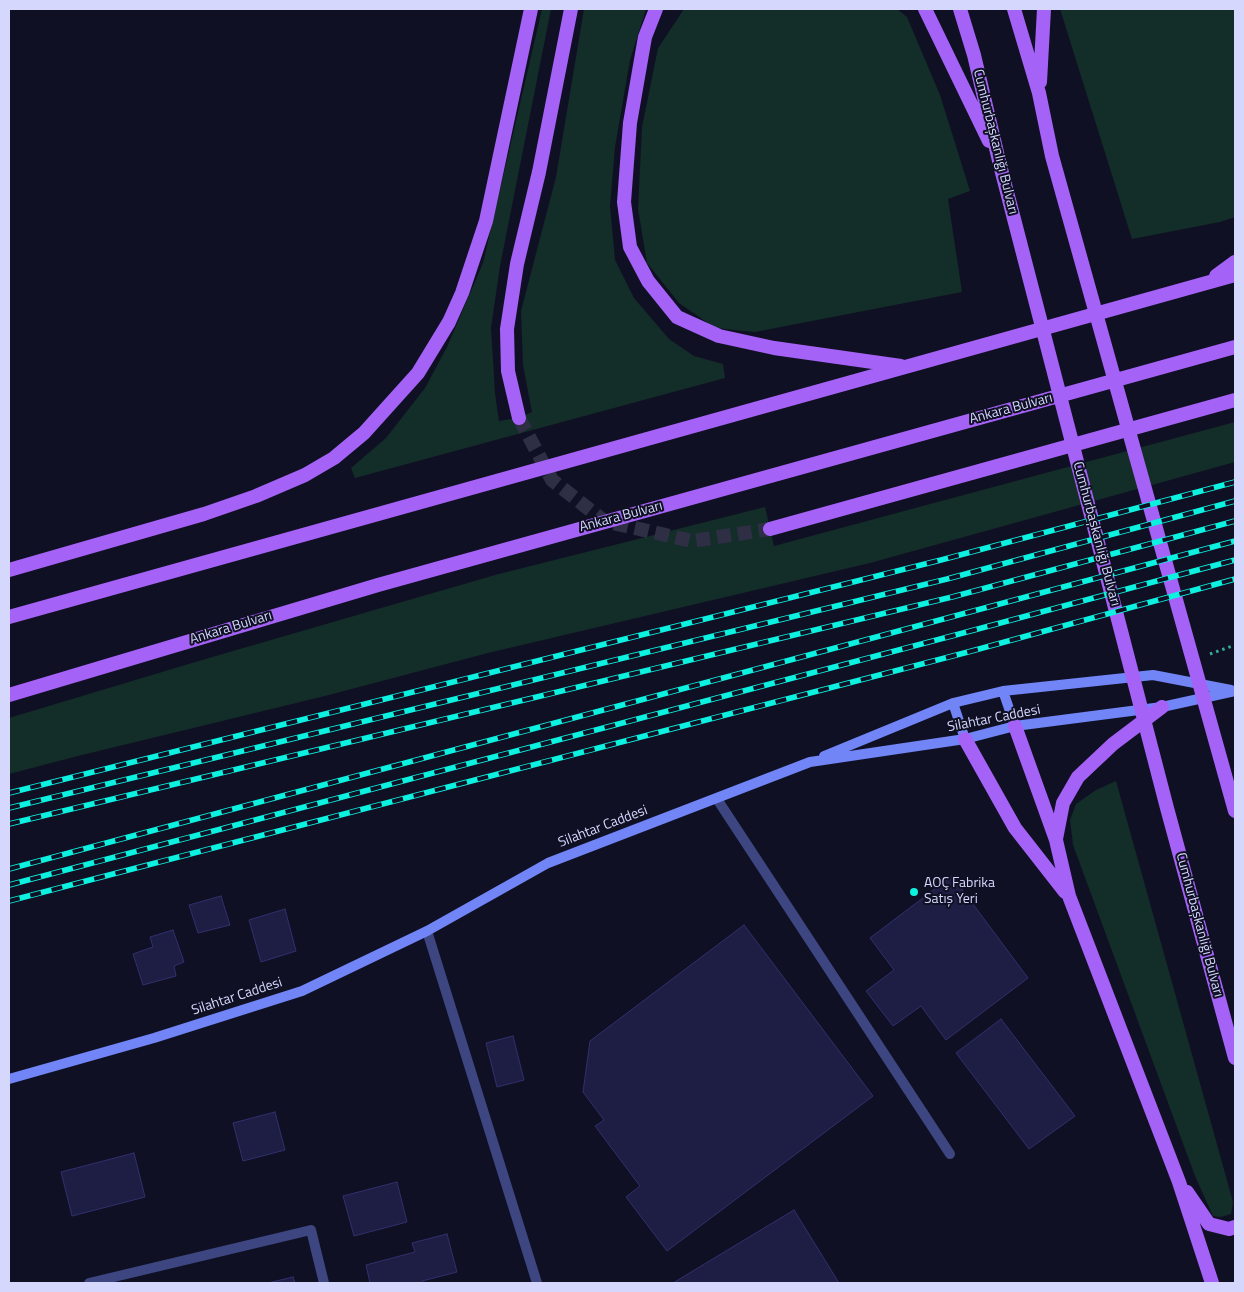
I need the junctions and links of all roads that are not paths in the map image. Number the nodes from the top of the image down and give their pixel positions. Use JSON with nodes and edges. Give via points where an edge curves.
{"nodes":[{"id":1,"x":531,"y":9,"type":"edge"},
{"id":2,"x":571,"y":9,"type":"edge"},
{"id":3,"x":656,"y":9,"type":"edge"},
{"id":4,"x":925,"y":9,"type":"edge"},
{"id":5,"x":960,"y":9,"type":"edge"},
{"id":6,"x":1014,"y":9,"type":"edge"},
{"id":7,"x":1044,"y":9,"type":"edge"},
{"id":8,"x":1039,"y":93,"type":"junction"},
{"id":9,"x":1000,"y":165,"type":"junction"},
{"id":10,"x":1235,"y":262,"type":"edge"},
{"id":11,"x":1235,"y":275,"type":"edge"},
{"id":12,"x":1207,"y":283,"type":"junction"},
{"id":13,"x":1235,"y":347,"type":"edge"},
{"id":14,"x":907,"y":367,"type":"junction"},
{"id":15,"x":1235,"y":400,"type":"edge"},
{"id":16,"x":518,"y":418,"type":"tunnel mouth"},
{"id":17,"x":770,"y":529,"type":"tunnel mouth"},
{"id":18,"x":9,"y":570,"type":"edge"},
{"id":19,"x":9,"y":617,"type":"edge"},
{"id":20,"x":1003,"y":691,"type":"junction"},
{"id":21,"x":1235,"y":691,"type":"edge"},
{"id":22,"x":9,"y":695,"type":"edge"},
{"id":23,"x":953,"y":702,"type":"junction"},
{"id":24,"x":1162,"y":707,"type":"junction"},
{"id":25,"x":1015,"y":726,"type":"junction"},
{"id":26,"x":966,"y":739,"type":"junction"},
{"id":27,"x":810,"y":762,"type":"junction"},
{"id":28,"x":717,"y":799,"type":"junction"},
{"id":29,"x":1235,"y":811,"type":"edge"},
{"id":30,"x":1056,"y":840,"type":"junction"},
{"id":31,"x":1069,"y":896,"type":"junction"},
{"id":32,"x":427,"y":931,"type":"junction"},
{"id":33,"x":1235,"y":1058,"type":"edge"},
{"id":34,"x":9,"y":1079,"type":"edge"},
{"id":35,"x":950,"y":1154,"type":"dead end"},
{"id":36,"x":1180,"y":1182,"type":"junction"},
{"id":37,"x":1235,"y":1227,"type":"edge"},
{"id":38,"x":90,"y":1283,"type":"edge"},
{"id":39,"x":324,"y":1283,"type":"edge"},
{"id":40,"x":537,"y":1283,"type":"edge"},
{"id":41,"x":1212,"y":1283,"type":"edge"}],
"edges":[{"from":1,"to":18,"type":"main road","via":[[486,221],[462,293],[449,322],[418,373],[364,433],[334,458],[305,475],[256,496]]},
{"from":2,"to":16,"type":"main road","via":[[517,264],[508,329],[508,371]]},
{"from":3,"to":14,"type":"main road","via":[[645,36],[630,122],[624,202],[630,247],[648,281],[677,317],[719,336],[774,348]]},
{"from":4,"to":9,"type":"main road"},
{"from":5,"to":9,"type":"main road","name":"Cumhurbaşkanlığı Bulvarı"},
{"from":6,"to":8,"type":"main road"},
{"from":7,"to":8,"type":"main road"},
{"from":8,"to":29,"type":"main road","via":[[1052,156]]},
{"from":9,"to":33,"type":"main road","name":"Cumhurbaşkanlığı Bulvarı"},
{"from":10,"to":12,"type":"main road"},
{"from":11,"to":12,"type":"main road"},
{"from":12,"to":14,"type":"main road"},
{"from":13,"to":22,"type":"main road","name":"Ankara Bulvarı","via":[[378,585]]},
{"from":14,"to":19,"type":"main road"},
{"from":15,"to":17,"type":"main road"},
{"from":20,"to":21,"type":"main road","via":[[1154,675]]},
{"from":20,"to":23,"type":"main road"},
{"from":20,"to":25,"type":"main road"},
{"from":21,"to":24,"type":"main road","name":"Silahtar Caddesi"},
{"from":23,"to":26,"type":"main road"},
{"from":23,"to":27,"type":"main road"},
{"from":24,"to":25,"type":"main road","name":"Silahtar Caddesi"},
{"from":24,"to":30,"type":"main road","via":[[1113,744],[1078,777],[1063,803]]},
{"from":25,"to":26,"type":"main road","name":"Silahtar Caddesi"},
{"from":25,"to":30,"type":"main road"},
{"from":26,"to":27,"type":"main road","name":"Silahtar Caddesi"},
{"from":26,"to":31,"type":"main road","via":[[1015,828]]},
{"from":27,"to":28,"type":"main road","name":"Silahtar Caddesi"},
{"from":28,"to":32,"type":"main road","name":"Silahtar Caddesi","via":[[548,863]]},
{"from":28,"to":35,"type":"lane"},
{"from":30,"to":31,"type":"main road"},
{"from":31,"to":36,"type":"main road"},
{"from":32,"to":34,"type":"main road","name":"Silahtar Caddesi","via":[[302,990],[154,1038]]},
{"from":32,"to":40,"type":"lane"},
{"from":36,"to":37,"type":"main road","via":[[1209,1224],[1229,1230]]},
{"from":36,"to":41,"type":"main road"},
{"from":38,"to":39,"type":"lane","via":[[311,1230]]}]}
